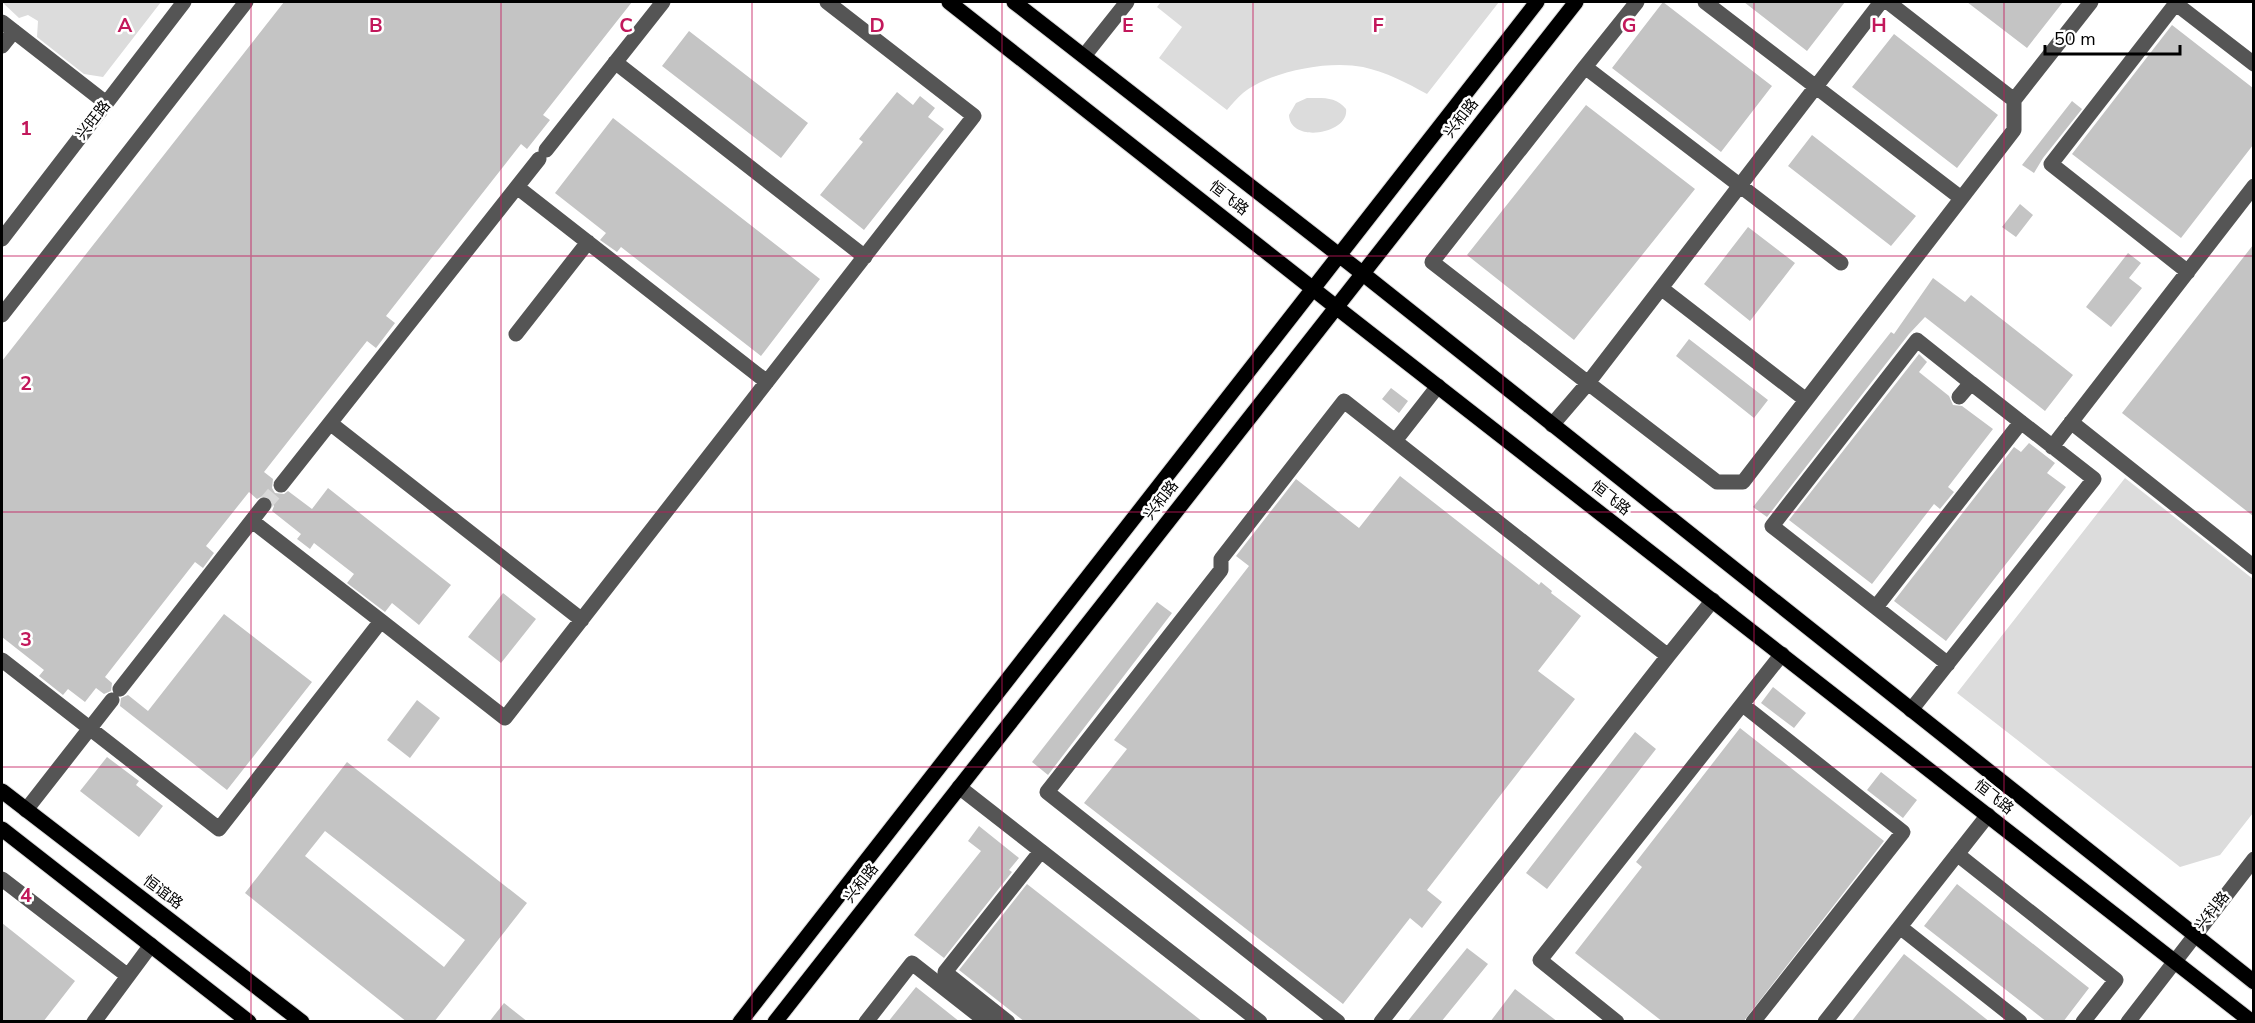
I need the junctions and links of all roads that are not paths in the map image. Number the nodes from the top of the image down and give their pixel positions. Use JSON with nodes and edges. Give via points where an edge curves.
{"nodes":[{"id":1,"x":184,"y":2,"type":"edge"},
{"id":2,"x":246,"y":2,"type":"edge"},
{"id":3,"x":663,"y":2,"type":"edge"},
{"id":4,"x":827,"y":2,"type":"edge"},
{"id":5,"x":949,"y":2,"type":"edge"},
{"id":6,"x":1014,"y":2,"type":"edge"},
{"id":7,"x":1127,"y":2,"type":"edge"},
{"id":8,"x":1537,"y":2,"type":"edge"},
{"id":9,"x":1576,"y":2,"type":"edge"},
{"id":10,"x":1637,"y":2,"type":"edge"},
{"id":11,"x":1705,"y":2,"type":"edge"},
{"id":12,"x":1881,"y":2,"type":"edge"},
{"id":13,"x":1888,"y":2,"type":"edge"},
{"id":14,"x":2091,"y":2,"type":"edge"},
{"id":15,"x":2176,"y":2,"type":"edge"},
{"id":16,"x":8,"y":26,"type":"edge"},
{"id":17,"x":2,"y":46,"type":"edge"},
{"id":18,"x":1084,"y":56,"type":"junction"},
{"id":19,"x":615,"y":62,"type":"junction"},
{"id":20,"x":2253,"y":64,"type":"edge"},
{"id":21,"x":1585,"y":67,"type":"junction"},
{"id":22,"x":1815,"y":87,"type":"junction"},
{"id":23,"x":2014,"y":100,"type":"junction"},
{"id":24,"x":106,"y":103,"type":"junction"},
{"id":25,"x":1741,"y":185,"type":"junction"},
{"id":26,"x":2253,"y":186,"type":"edge"},
{"id":27,"x":517,"y":187,"type":"junction"},
{"id":28,"x":1961,"y":198,"type":"junction"},
{"id":29,"x":2,"y":239,"type":"edge"},
{"id":30,"x":588,"y":242,"type":"junction"},
{"id":31,"x":1339,"y":256,"type":"junction"},
{"id":32,"x":865,"y":257,"type":"junction"},
{"id":33,"x":1841,"y":263,"type":"dead end"},
{"id":34,"x":2188,"y":272,"type":"junction"},
{"id":35,"x":1362,"y":273,"type":"junction"},
{"id":36,"x":1314,"y":288,"type":"junction"},
{"id":37,"x":1661,"y":288,"type":"junction"},
{"id":38,"x":1336,"y":307,"type":"junction"},
{"id":39,"x":2,"y":315,"type":"edge"},
{"id":40,"x":516,"y":334,"type":"dead end"},
{"id":41,"x":767,"y":382,"type":"junction"},
{"id":42,"x":1971,"y":382,"type":"junction"},
{"id":43,"x":1588,"y":383,"type":"junction"},
{"id":44,"x":1438,"y":386,"type":"junction"},
{"id":45,"x":1959,"y":397,"type":"dead end"},
{"id":46,"x":1806,"y":400,"type":"junction"},
{"id":47,"x":2021,"y":422,"type":"junction"},
{"id":48,"x":2071,"y":422,"type":"junction"},
{"id":49,"x":330,"y":423,"type":"junction"},
{"id":50,"x":1552,"y":425,"type":"junction"},
{"id":51,"x":1395,"y":441,"type":"junction"},
{"id":52,"x":2052,"y":447,"type":"junction"},
{"id":53,"x":281,"y":485,"type":"tunnel mouth"},
{"id":54,"x":264,"y":505,"type":"tunnel mouth"},
{"id":55,"x":252,"y":521,"type":"junction"},
{"id":56,"x":2253,"y":567,"type":"edge"},
{"id":57,"x":1713,"y":600,"type":"junction"},
{"id":58,"x":1876,"y":607,"type":"junction"},
{"id":59,"x":582,"y":620,"type":"junction"},
{"id":60,"x":381,"y":621,"type":"junction"},
{"id":61,"x":1782,"y":654,"type":"junction"},
{"id":62,"x":1668,"y":656,"type":"junction"},
{"id":63,"x":2,"y":660,"type":"edge"},
{"id":64,"x":1948,"y":664,"type":"junction"},
{"id":65,"x":1743,"y":705,"type":"junction"},
{"id":66,"x":1911,"y":710,"type":"junction"},
{"id":67,"x":89,"y":729,"type":"junction"},
{"id":68,"x":959,"y":787,"type":"junction"},
{"id":69,"x":2,"y":791,"type":"edge"},
{"id":70,"x":26,"y":810,"type":"junction"},
{"id":71,"x":1988,"y":815,"type":"junction"},
{"id":72,"x":2,"y":829,"type":"edge"},
{"id":73,"x":1041,"y":851,"type":"junction"},
{"id":74,"x":1957,"y":854,"type":"junction"},
{"id":75,"x":2253,"y":859,"type":"edge"},
{"id":76,"x":2,"y":879,"type":"edge"},
{"id":77,"x":1900,"y":927,"type":"junction"},
{"id":78,"x":2194,"y":935,"type":"junction"},
{"id":79,"x":151,"y":945,"type":"junction"},
{"id":80,"x":2175,"y":961,"type":"junction"},
{"id":81,"x":128,"y":976,"type":"junction"},
{"id":82,"x":2253,"y":982,"type":"edge"},
{"id":83,"x":94,"y":1022,"type":"edge"},
{"id":84,"x":249,"y":1022,"type":"edge"},
{"id":85,"x":302,"y":1022,"type":"edge"},
{"id":86,"x":740,"y":1022,"type":"edge"},
{"id":87,"x":776,"y":1022,"type":"edge"},
{"id":88,"x":866,"y":1022,"type":"edge"},
{"id":89,"x":987,"y":1022,"type":"edge"},
{"id":90,"x":1008,"y":1022,"type":"edge"},
{"id":91,"x":1260,"y":1022,"type":"edge"},
{"id":92,"x":1338,"y":1022,"type":"edge"},
{"id":93,"x":1381,"y":1022,"type":"edge"},
{"id":94,"x":1617,"y":1022,"type":"edge"},
{"id":95,"x":1753,"y":1022,"type":"edge"},
{"id":96,"x":1825,"y":1022,"type":"edge"},
{"id":97,"x":2020,"y":1022,"type":"edge"},
{"id":98,"x":2084,"y":1022,"type":"edge"},
{"id":99,"x":2128,"y":1022,"type":"edge"},
{"id":100,"x":2252,"y":1022,"type":"edge"}],
"edges":[{"from":1,"to":24,"type":"street","name":"兴旺路"},
{"from":2,"to":39,"type":"street"},
{"from":3,"to":19,"type":"street"},
{"from":4,"to":32,"type":"street","via":[[974,116]]},
{"from":5,"to":36,"type":"main road","name":"恒飞路"},
{"from":6,"to":18,"type":"main road","name":"恒飞路"},
{"from":7,"to":18,"type":"street"},
{"from":8,"to":31,"type":"main road","name":"兴和路"},
{"from":9,"to":35,"type":"main road","name":"兴和路"},
{"from":10,"to":21,"type":"street"},
{"from":11,"to":22,"type":"street"},
{"from":12,"to":22,"type":"street"},
{"from":13,"to":23,"type":"street"},
{"from":14,"to":23,"type":"street"},
{"from":15,"to":20,"type":"street"},
{"from":15,"to":34,"type":"street","via":[[2050,164]]},
{"from":16,"to":17,"type":"street"},
{"from":16,"to":24,"type":"street"},
{"from":18,"to":31,"type":"main road","name":"恒飞路"},
{"from":19,"to":27,"type":"street"},
{"from":19,"to":32,"type":"street"},
{"from":21,"to":25,"type":"street"},
{"from":21,"to":43,"type":"street","via":[[1432,262]]},
{"from":22,"to":25,"type":"street"},
{"from":22,"to":28,"type":"street"},
{"from":23,"to":28,"type":"street","via":[[2014,130]]},
{"from":24,"to":29,"type":"street","name":"兴旺路"},
{"from":25,"to":33,"type":"street"},
{"from":25,"to":37,"type":"street"},
{"from":26,"to":34,"type":"street"},
{"from":27,"to":30,"type":"street"},
{"from":27,"to":49,"type":"street"},
{"from":28,"to":46,"type":"street"},
{"from":30,"to":40,"type":"street"},
{"from":30,"to":41,"type":"street"},
{"from":31,"to":35,"type":"main road","name":"恒飞路"},
{"from":31,"to":36,"type":"main road","name":"兴和路"},
{"from":32,"to":41,"type":"street"},
{"from":34,"to":48,"type":"street"},
{"from":35,"to":38,"type":"main road","name":"兴和路"},
{"from":35,"to":50,"type":"main road","name":"恒飞路"},
{"from":36,"to":38,"type":"main road","name":"恒飞路"},
{"from":36,"to":86,"type":"main road","name":"兴和路"},
{"from":37,"to":43,"type":"street"},
{"from":37,"to":46,"type":"street"},
{"from":38,"to":44,"type":"main road","name":"恒飞路"},
{"from":38,"to":68,"type":"main road","name":"兴和路"},
{"from":41,"to":59,"type":"street"},
{"from":42,"to":45,"type":"street"},
{"from":42,"to":47,"type":"street"},
{"from":42,"to":58,"type":"street","via":[[1917,340],[1772,526]]},
{"from":43,"to":46,"type":"street","via":[[1717,482],[1743,482]]},
{"from":43,"to":50,"type":"street"},
{"from":44,"to":51,"type":"street"},
{"from":44,"to":57,"type":"main road","name":"恒飞路"},
{"from":47,"to":52,"type":"street"},
{"from":47,"to":58,"type":"street"},
{"from":48,"to":52,"type":"street"},
{"from":48,"to":56,"type":"street"},
{"from":49,"to":53,"type":"street"},
{"from":49,"to":59,"type":"street"},
{"from":50,"to":66,"type":"main road","name":"恒飞路"},
{"from":51,"to":62,"type":"street"},
{"from":51,"to":92,"type":"street","via":[[1344,401],[1221,560],[1221,570],[1047,792]]},
{"from":52,"to":64,"type":"street","via":[[2094,479]]},
{"from":54,"to":55,"type":"street"},
{"from":55,"to":60,"type":"street"},
{"from":55,"to":67,"type":"street"},
{"from":57,"to":61,"type":"main road","name":"恒飞路"},
{"from":57,"to":62,"type":"street"},
{"from":58,"to":64,"type":"street"},
{"from":59,"to":60,"type":"street","via":[[505,718]]},
{"from":60,"to":67,"type":"street","via":[[219,829]]},
{"from":61,"to":65,"type":"street"},
{"from":61,"to":71,"type":"main road","name":"恒飞路"},
{"from":62,"to":93,"type":"street"},
{"from":63,"to":67,"type":"street"},
{"from":64,"to":66,"type":"street"},
{"from":65,"to":94,"type":"street","via":[[1540,960]]},
{"from":65,"to":95,"type":"street","via":[[1903,832]]},
{"from":66,"to":78,"type":"main road","name":"恒飞路"},
{"from":67,"to":70,"type":"street"},
{"from":68,"to":73,"type":"street"},
{"from":68,"to":87,"type":"main road","name":"兴和路"},
{"from":69,"to":70,"type":"main road","name":"恒谊路"},
{"from":70,"to":85,"type":"main road","name":"恒谊路"},
{"from":71,"to":74,"type":"street"},
{"from":71,"to":80,"type":"main road","name":"恒飞路"},
{"from":72,"to":79,"type":"main road"},
{"from":73,"to":90,"type":"street","via":[[945,972]]},
{"from":73,"to":91,"type":"street"},
{"from":74,"to":77,"type":"street"},
{"from":74,"to":98,"type":"street","via":[[2116,980]]},
{"from":75,"to":78,"type":"street","name":"兴科路"},
{"from":76,"to":81,"type":"street"},
{"from":77,"to":96,"type":"street"},
{"from":77,"to":97,"type":"street"},
{"from":78,"to":80,"type":"street","name":"兴科路"},
{"from":78,"to":82,"type":"main road","name":"恒飞路"},
{"from":79,"to":81,"type":"street"},
{"from":79,"to":84,"type":"main road"},
{"from":80,"to":99,"type":"street"},
{"from":80,"to":100,"type":"main road","name":"恒飞路"},
{"from":81,"to":83,"type":"street"},
{"from":88,"to":89,"type":"street","via":[[912,963]]}]}
